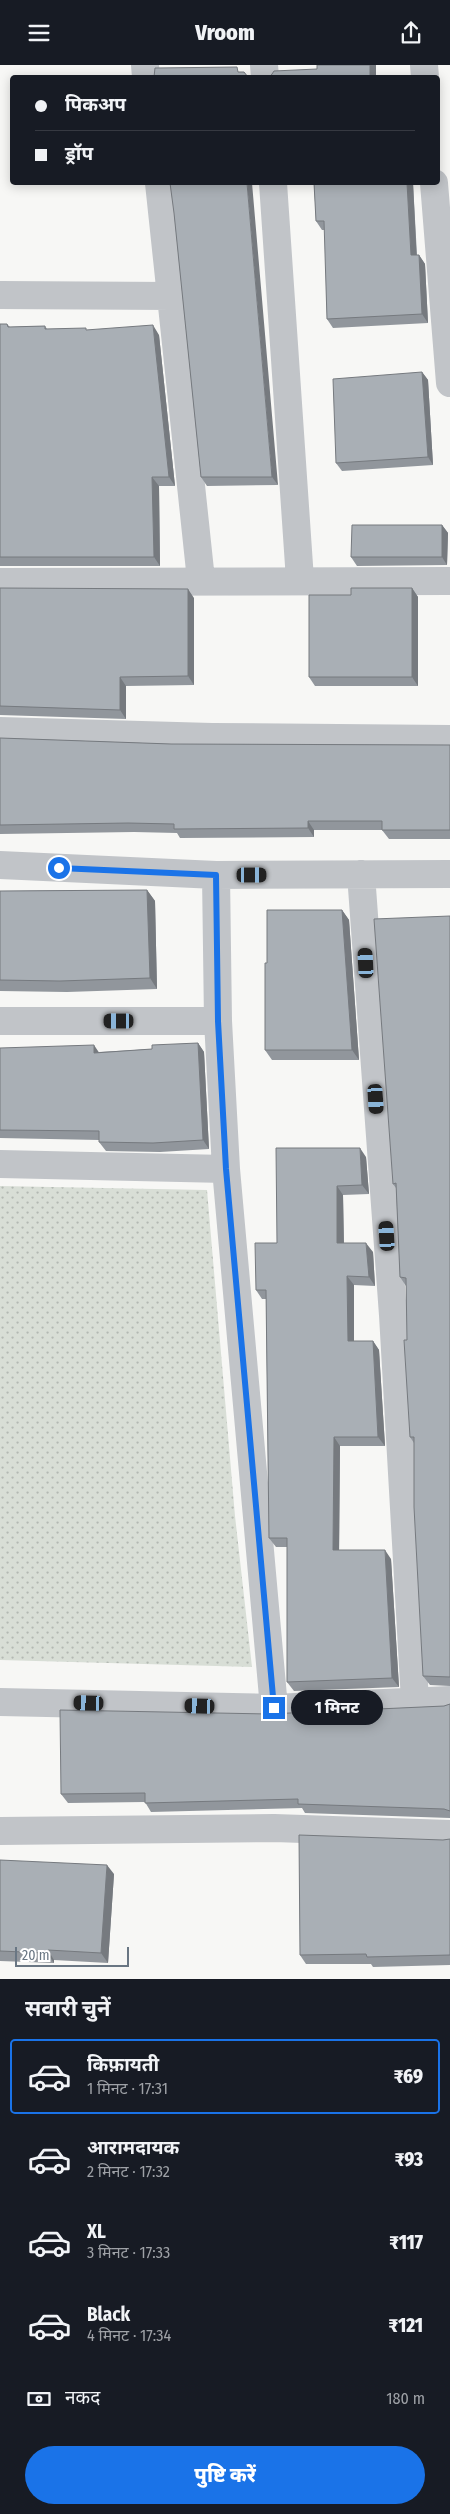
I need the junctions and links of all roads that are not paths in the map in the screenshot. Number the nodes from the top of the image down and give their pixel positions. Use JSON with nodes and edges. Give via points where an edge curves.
{"nodes":[{"id":1,"x":159,"y":185,"type":"edge"},
{"id":2,"x":272,"y":185,"type":"edge"},
{"id":3,"x":434,"y":185,"type":"edge"},
{"id":4,"x":0,"y":295,"type":"edge"},
{"id":5,"x":172,"y":296,"type":"junction"},
{"id":6,"x":450,"y":383,"type":"edge"},
{"id":7,"x":201,"y":580,"type":"junction"},
{"id":8,"x":300,"y":580,"type":"junction"},
{"id":9,"x":450,"y":581,"type":"edge"},
{"id":10,"x":0,"y":582,"type":"edge"},
{"id":11,"x":0,"y":731,"type":"edge"},
{"id":12,"x":450,"y":739,"type":"edge"},
{"id":13,"x":0,"y":865,"type":"edge"},
{"id":14,"x":361,"y":874,"type":"junction"},
{"id":15,"x":450,"y":874,"type":"edge"},
{"id":16,"x":216,"y":875,"type":"junction"},
{"id":17,"x":0,"y":1021,"type":"edge"},
{"id":18,"x":218,"y":1021,"type":"junction"},
{"id":19,"x":0,"y":1164,"type":"edge"},
{"id":20,"x":226,"y":1169,"type":"junction"},
{"id":21,"x":450,"y":1700,"type":"edge"},
{"id":22,"x":415,"y":1701,"type":"junction"},
{"id":23,"x":0,"y":1702,"type":"edge"},
{"id":24,"x":274,"y":1708,"type":"junction"},
{"id":25,"x":0,"y":1831,"type":"edge"},
{"id":26,"x":450,"y":1834,"type":"edge"}],
"edges":[{"from":1,"to":5,"type":"street"},
{"from":2,"to":8,"type":"street"},
{"from":3,"to":6,"type":"street"},
{"from":4,"to":5,"type":"street"},
{"from":5,"to":7,"type":"street"},
{"from":7,"to":8,"type":"street"},
{"from":7,"to":10,"type":"street"},
{"from":8,"to":9,"type":"street"},
{"from":11,"to":12,"type":"street"},
{"from":13,"to":16,"type":"street"},
{"from":14,"to":15,"type":"street"},
{"from":14,"to":16,"type":"street"},
{"from":14,"to":22,"type":"street","via":[[394,1315]]},
{"from":16,"to":18,"type":"street"},
{"from":17,"to":18,"type":"street"},
{"from":18,"to":20,"type":"street"},
{"from":19,"to":20,"type":"street"},
{"from":20,"to":24,"type":"street"},
{"from":21,"to":22,"type":"street"},
{"from":22,"to":24,"type":"street"},
{"from":23,"to":24,"type":"street"},
{"from":25,"to":26,"type":"street","via":[[274,1828]]}]}
